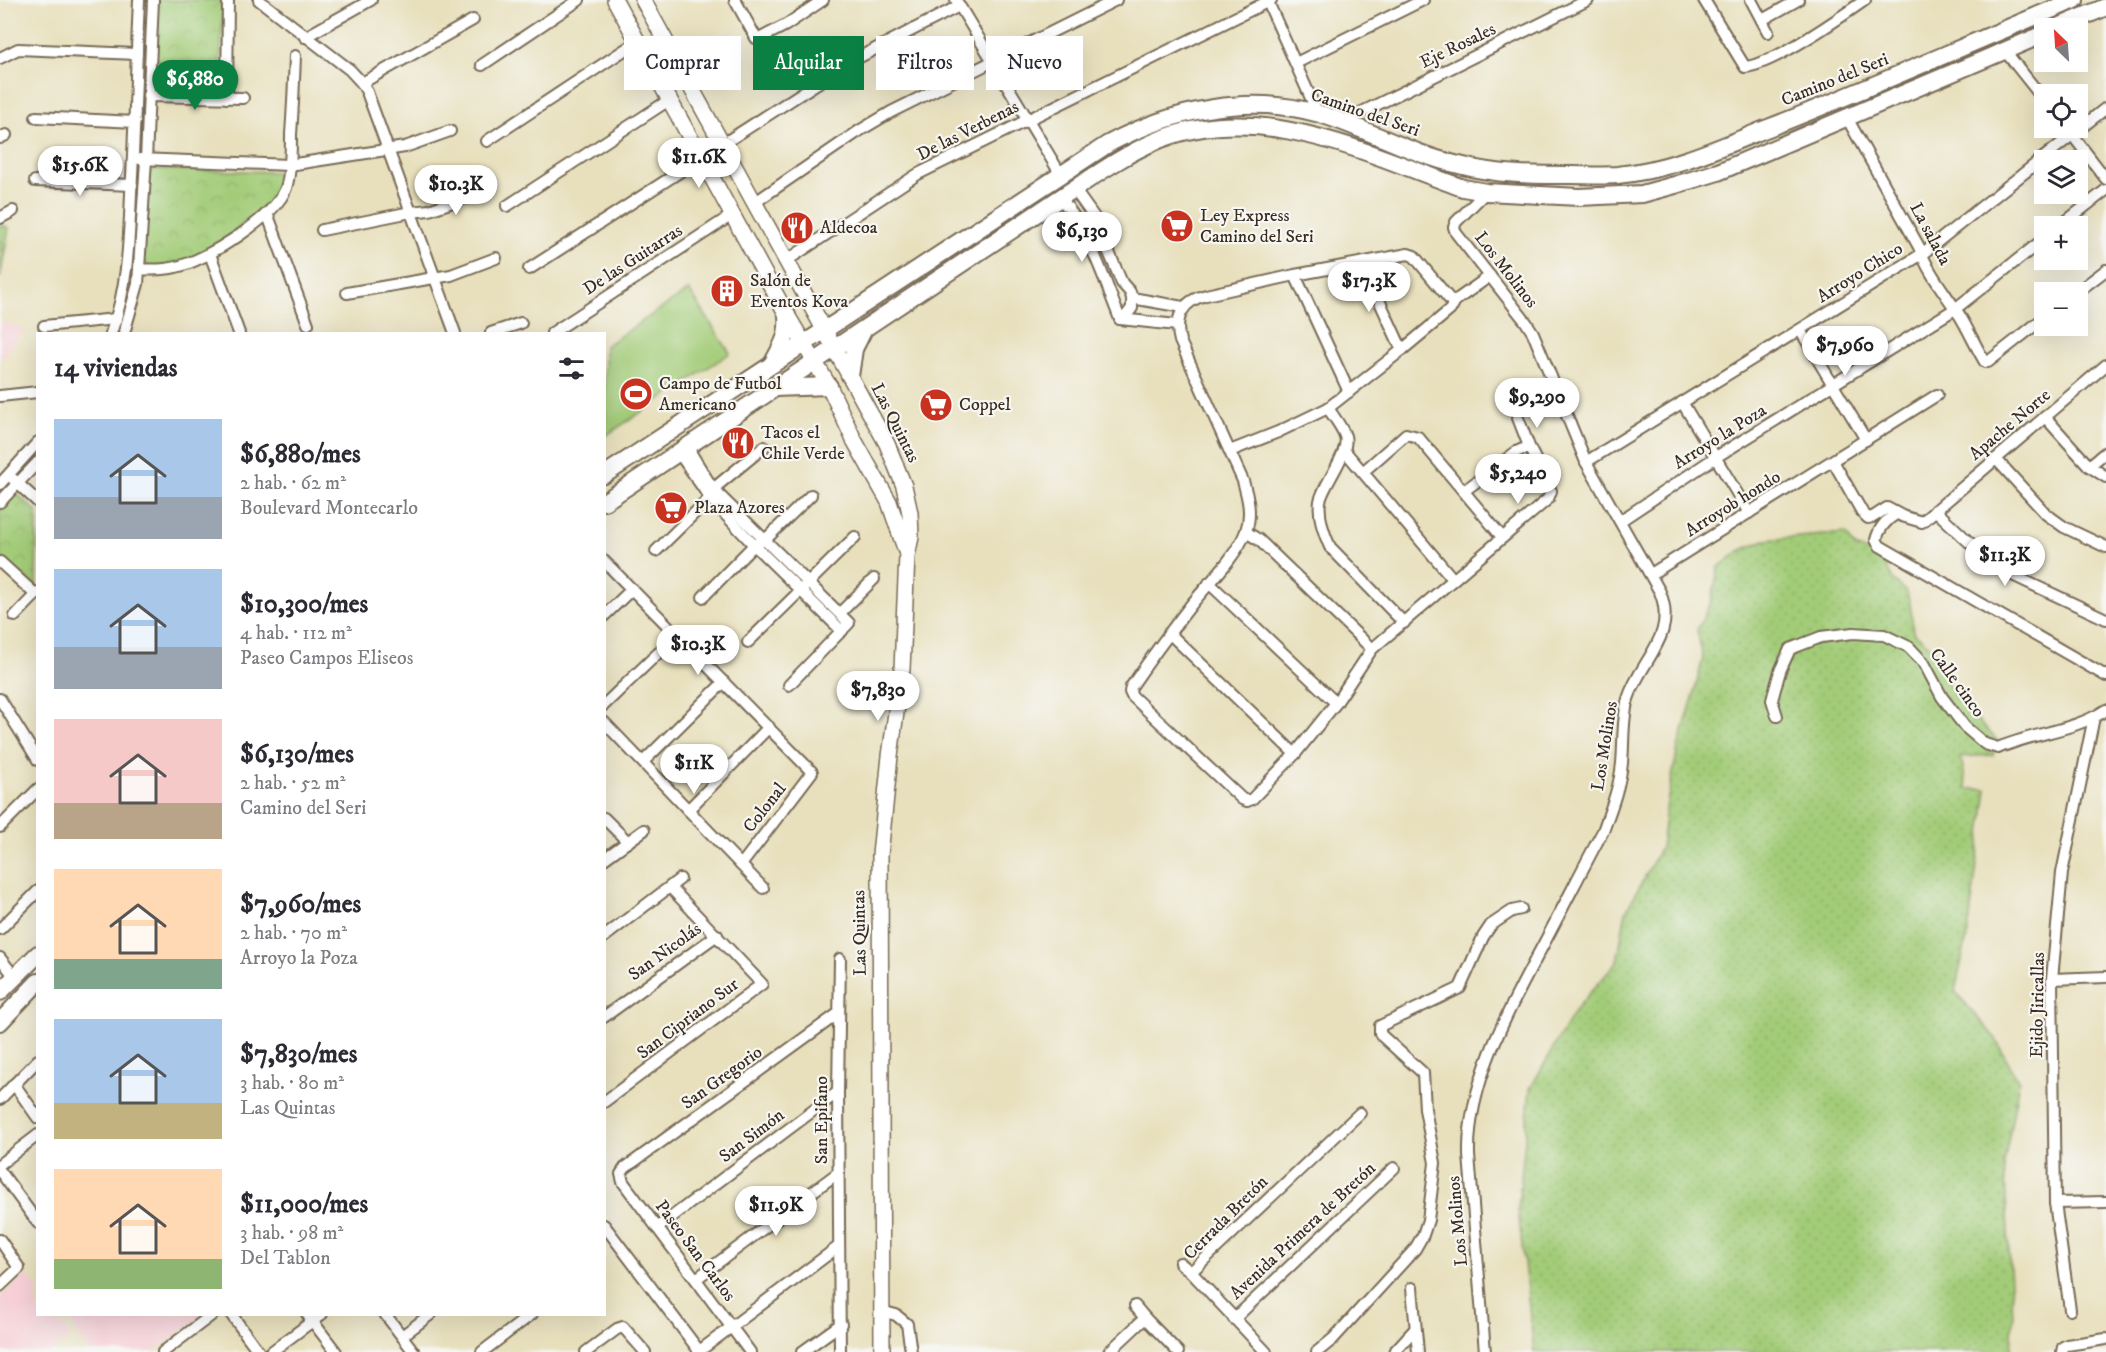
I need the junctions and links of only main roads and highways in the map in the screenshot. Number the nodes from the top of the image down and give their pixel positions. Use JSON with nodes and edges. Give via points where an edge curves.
{"nodes":[{"id":1,"x":2075,"y":0,"type":"edge"},
{"id":2,"x":2106,"y":7,"type":"edge"},
{"id":3,"x":2080,"y":18,"type":"edge"},
{"id":4,"x":2034,"y":38,"type":"edge"},
{"id":5,"x":787,"y":315,"type":"road end"},
{"id":6,"x":864,"y":328,"type":"junction"},
{"id":7,"x":772,"y":365,"type":"junction"},
{"id":8,"x":850,"y":376,"type":"road end"},
{"id":9,"x":829,"y":386,"type":"road end"},
{"id":10,"x":773,"y":388,"type":"junction"},
{"id":11,"x":606,"y":474,"type":"edge"},
{"id":12,"x":606,"y":501,"type":"edge"},
{"id":13,"x":36,"y":956,"type":"edge"},
{"id":14,"x":36,"y":984,"type":"edge"},
{"id":15,"x":0,"y":992,"type":"edge"},
{"id":16,"x":0,"y":1022,"type":"edge"}],
"edges":[{"from":1,"to":7,"type":"main road","name":"Camino del Seri","via":[[1829,105],[1672,166],[1643,173],[1532,175],[1483,170],[1426,156],[1318,114],[1255,105],[1219,106],[1184,113],[1108,144]]},
{"from":2,"to":3,"type":"main road"},
{"from":4,"to":6,"type":"main road","name":"Camino del Seri","via":[[1718,172],[1641,194],[1579,196],[1463,188],[1296,130],[1250,125],[1169,136],[1132,153],[1074,189]]},
{"from":5,"to":7,"type":"main road","via":[[786,338]]},
{"from":6,"to":8,"type":"main road","via":[[854,349]]},
{"from":6,"to":10,"type":"main road","name":"Camino del Seri"},
{"from":7,"to":11,"type":"main road","name":"Camino del Seri"},
{"from":9,"to":10,"type":"main road"},
{"from":10,"to":12,"type":"main road","name":"Camino del Seri"},
{"from":13,"to":15,"type":"main road"},
{"from":14,"to":16,"type":"main road"}]}
